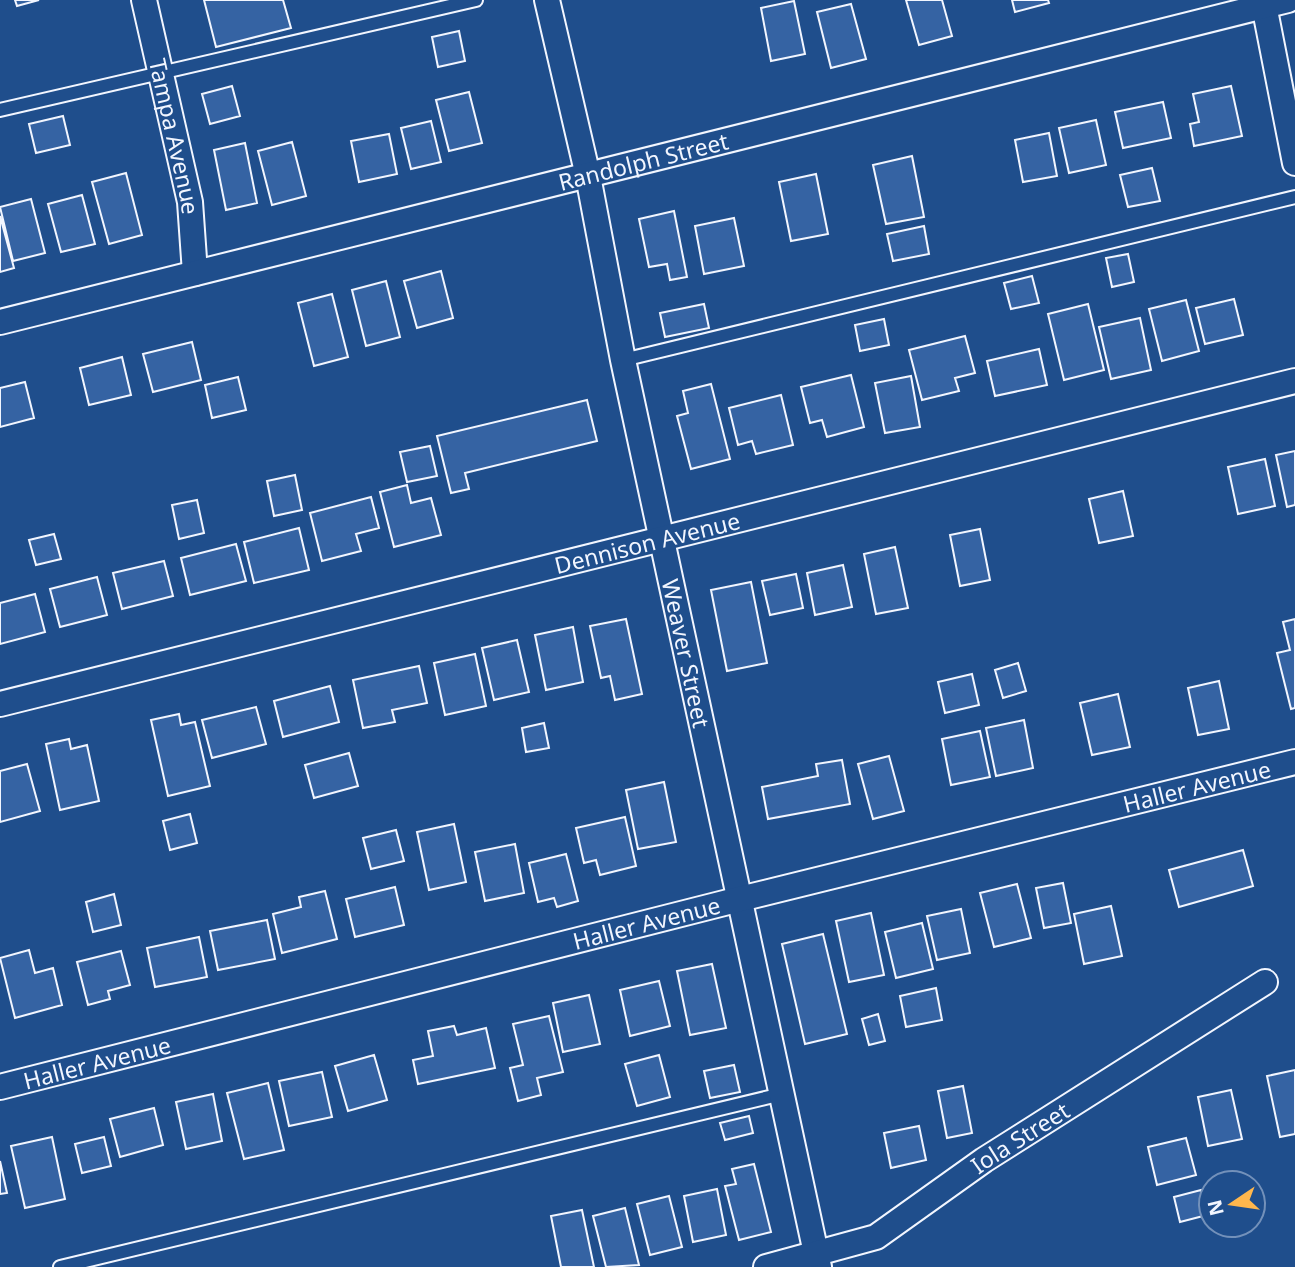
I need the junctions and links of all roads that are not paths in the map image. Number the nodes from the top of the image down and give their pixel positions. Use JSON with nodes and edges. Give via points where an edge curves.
{"nodes":[{"id":1,"x":144,"y":0,"type":"edge"},
{"id":2,"x":476,"y":0,"type":"edge"},
{"id":3,"x":547,"y":0,"type":"edge"},
{"id":4,"x":1288,"y":0,"type":"edge"},
{"id":5,"x":1263,"y":3,"type":"edge"},
{"id":6,"x":160,"y":73,"type":"junction"},
{"id":7,"x":0,"y":110,"type":"edge"},
{"id":8,"x":1295,"y":163,"type":"edge"},
{"id":9,"x":589,"y":176,"type":"junction"},
{"id":10,"x":1295,"y":197,"type":"edge"},
{"id":11,"x":195,"y":274,"type":"junction"},
{"id":12,"x":0,"y":322,"type":"edge"},
{"id":13,"x":623,"y":360,"type":"junction"},
{"id":14,"x":1295,"y":381,"type":"edge"},
{"id":15,"x":663,"y":541,"type":"junction"},
{"id":16,"x":0,"y":704,"type":"edge"},
{"id":17,"x":1295,"y":762,"type":"edge"},
{"id":18,"x":740,"y":899,"type":"junction"},
{"id":19,"x":1265,"y":982,"type":"dead end"},
{"id":20,"x":0,"y":1087,"type":"edge"},
{"id":21,"x":782,"y":1094,"type":"junction"},
{"id":22,"x":818,"y":1260,"type":"edge"},
{"id":23,"x":60,"y":1267,"type":"edge"},
{"id":24,"x":766,"y":1267,"type":"edge"}],
"edges":[{"from":1,"to":6,"type":"street","name":"Tampa Avenue"},
{"from":2,"to":6,"type":"lane"},
{"from":3,"to":9,"type":"street","name":"Weaver Street"},
{"from":4,"to":5,"type":"street","name":"Randolph Street"},
{"from":5,"to":8,"type":"street"},
{"from":5,"to":9,"type":"street","name":"Randolph Street"},
{"from":6,"to":7,"type":"lane"},
{"from":6,"to":11,"type":"street","name":"Tampa Avenue","via":[[190,202]]},
{"from":9,"to":11,"type":"street","name":"Randolph Street"},
{"from":9,"to":13,"type":"street","name":"Weaver Street"},
{"from":10,"to":13,"type":"lane"},
{"from":11,"to":12,"type":"street","name":"Randolph Street"},
{"from":13,"to":15,"type":"street","name":"Weaver Street"},
{"from":14,"to":15,"type":"street","name":"Dennison Avenue"},
{"from":15,"to":16,"type":"street","name":"Dennison Avenue"},
{"from":15,"to":18,"type":"street","name":"Weaver Street"},
{"from":17,"to":18,"type":"street","name":"Haller Avenue"},
{"from":18,"to":20,"type":"street","name":"Haller Avenue"},
{"from":18,"to":21,"type":"street","name":"Weaver Street"},
{"from":19,"to":22,"type":"street","name":"Iola Street","via":[[984,1160],[876,1237]]},
{"from":21,"to":22,"type":"street","name":"Weaver Street"},
{"from":21,"to":23,"type":"lane"},
{"from":22,"to":24,"type":"street","name":"Iola Street"}]}
